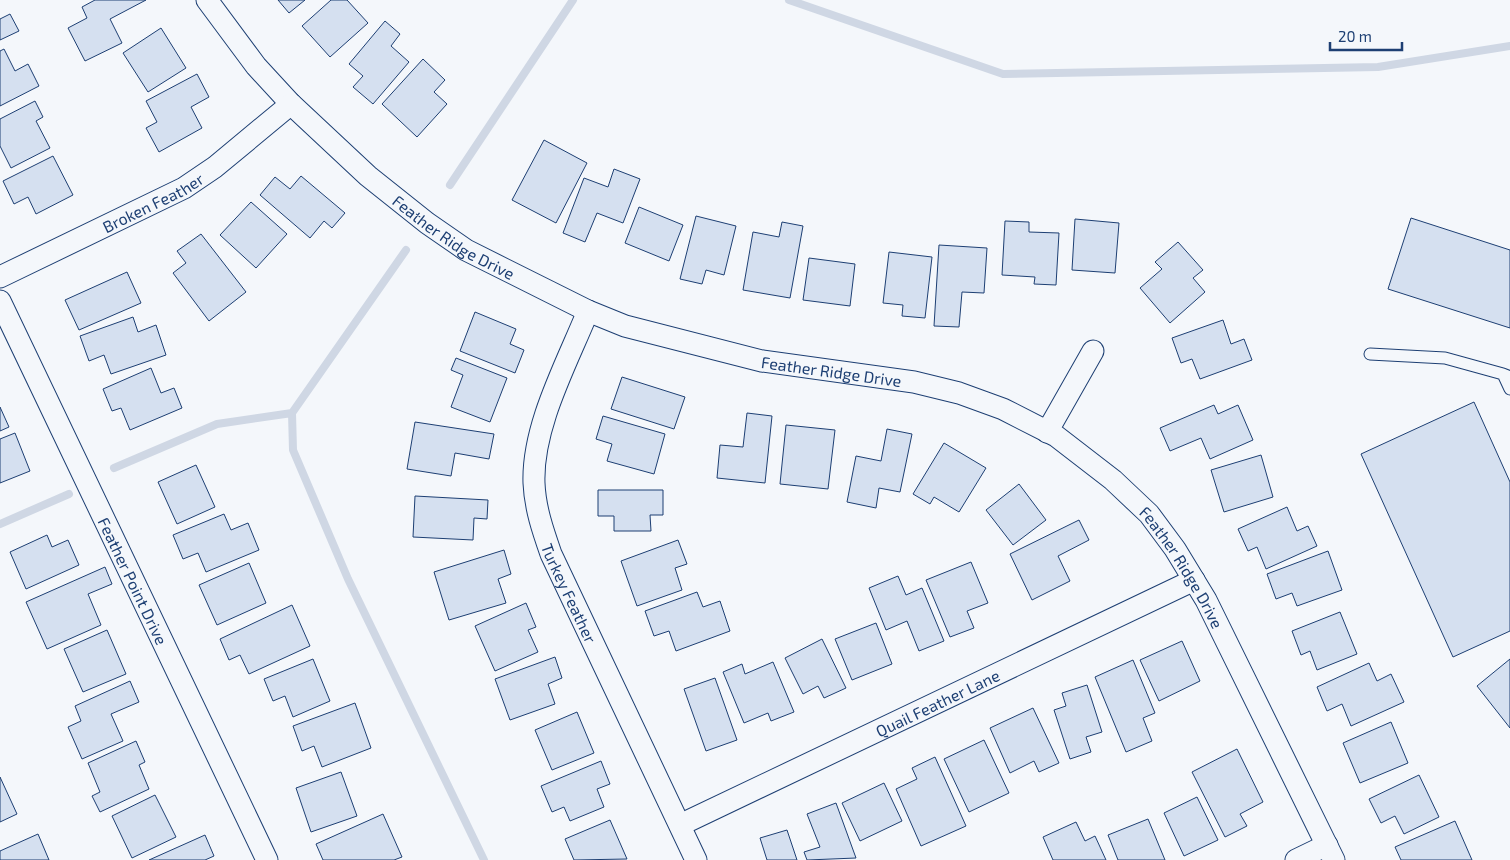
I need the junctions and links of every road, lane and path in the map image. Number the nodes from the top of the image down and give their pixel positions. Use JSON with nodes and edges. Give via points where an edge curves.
{"nodes":[{"id":1,"x":207,"y":0,"type":"edge"},
{"id":2,"x":291,"y":104,"type":"junction"},
{"id":3,"x":0,"y":277,"type":"edge"},
{"id":4,"x":0,"y":301,"type":"edge"},
{"id":5,"x":588,"y":311,"type":"junction"},
{"id":6,"x":1093,"y":351,"type":"dead end"},
{"id":7,"x":1370,"y":354,"type":"dead end"},
{"id":8,"x":1506,"y":375,"type":"edge"},
{"id":9,"x":1510,"y":389,"type":"edge"},
{"id":10,"x":1048,"y":432,"type":"junction"},
{"id":11,"x":1194,"y":580,"type":"junction"},
{"id":12,"x":680,"y":825,"type":"junction"},
{"id":13,"x":1330,"y":853,"type":"edge"},
{"id":14,"x":267,"y":860,"type":"edge"},
{"id":15,"x":696,"y":860,"type":"edge"},
{"id":16,"x":1296,"y":860,"type":"edge"}],
"edges":[{"from":1,"to":2,"type":"street","name":"Feather Ridge Drive","via":[[256,66]]},
{"from":2,"to":3,"type":"street","name":"Broken Feather","via":[[215,167],[184,188]]},
{"from":2,"to":5,"type":"street","name":"Feather Ridge Drive","via":[[368,176],[459,245]]},
{"from":4,"to":14,"type":"street","name":"Feather Point Drive"},
{"from":5,"to":10,"type":"street","name":"Feather Ridge Drive","via":[[625,326],[762,361],[914,382],[959,393],[1003,409]]},
{"from":5,"to":12,"type":"street","name":"Turkey Feather","via":[[537,445],[534,482],[539,519],[551,554]]},
{"from":6,"to":10,"type":"street"},
{"from":7,"to":8,"type":"lane","via":[[1445,358]]},
{"from":8,"to":9,"type":"lane"},
{"from":10,"to":11,"type":"street","name":"Feather Ridge Drive","via":[[1112,480],[1149,514]]},
{"from":11,"to":12,"type":"street","name":"Quail Feather Lane"},
{"from":11,"to":13,"type":"street","name":"Feather Ridge Drive"},
{"from":12,"to":15,"type":"street","name":"Turkey Feather"},
{"from":13,"to":16,"type":"street"}]}
